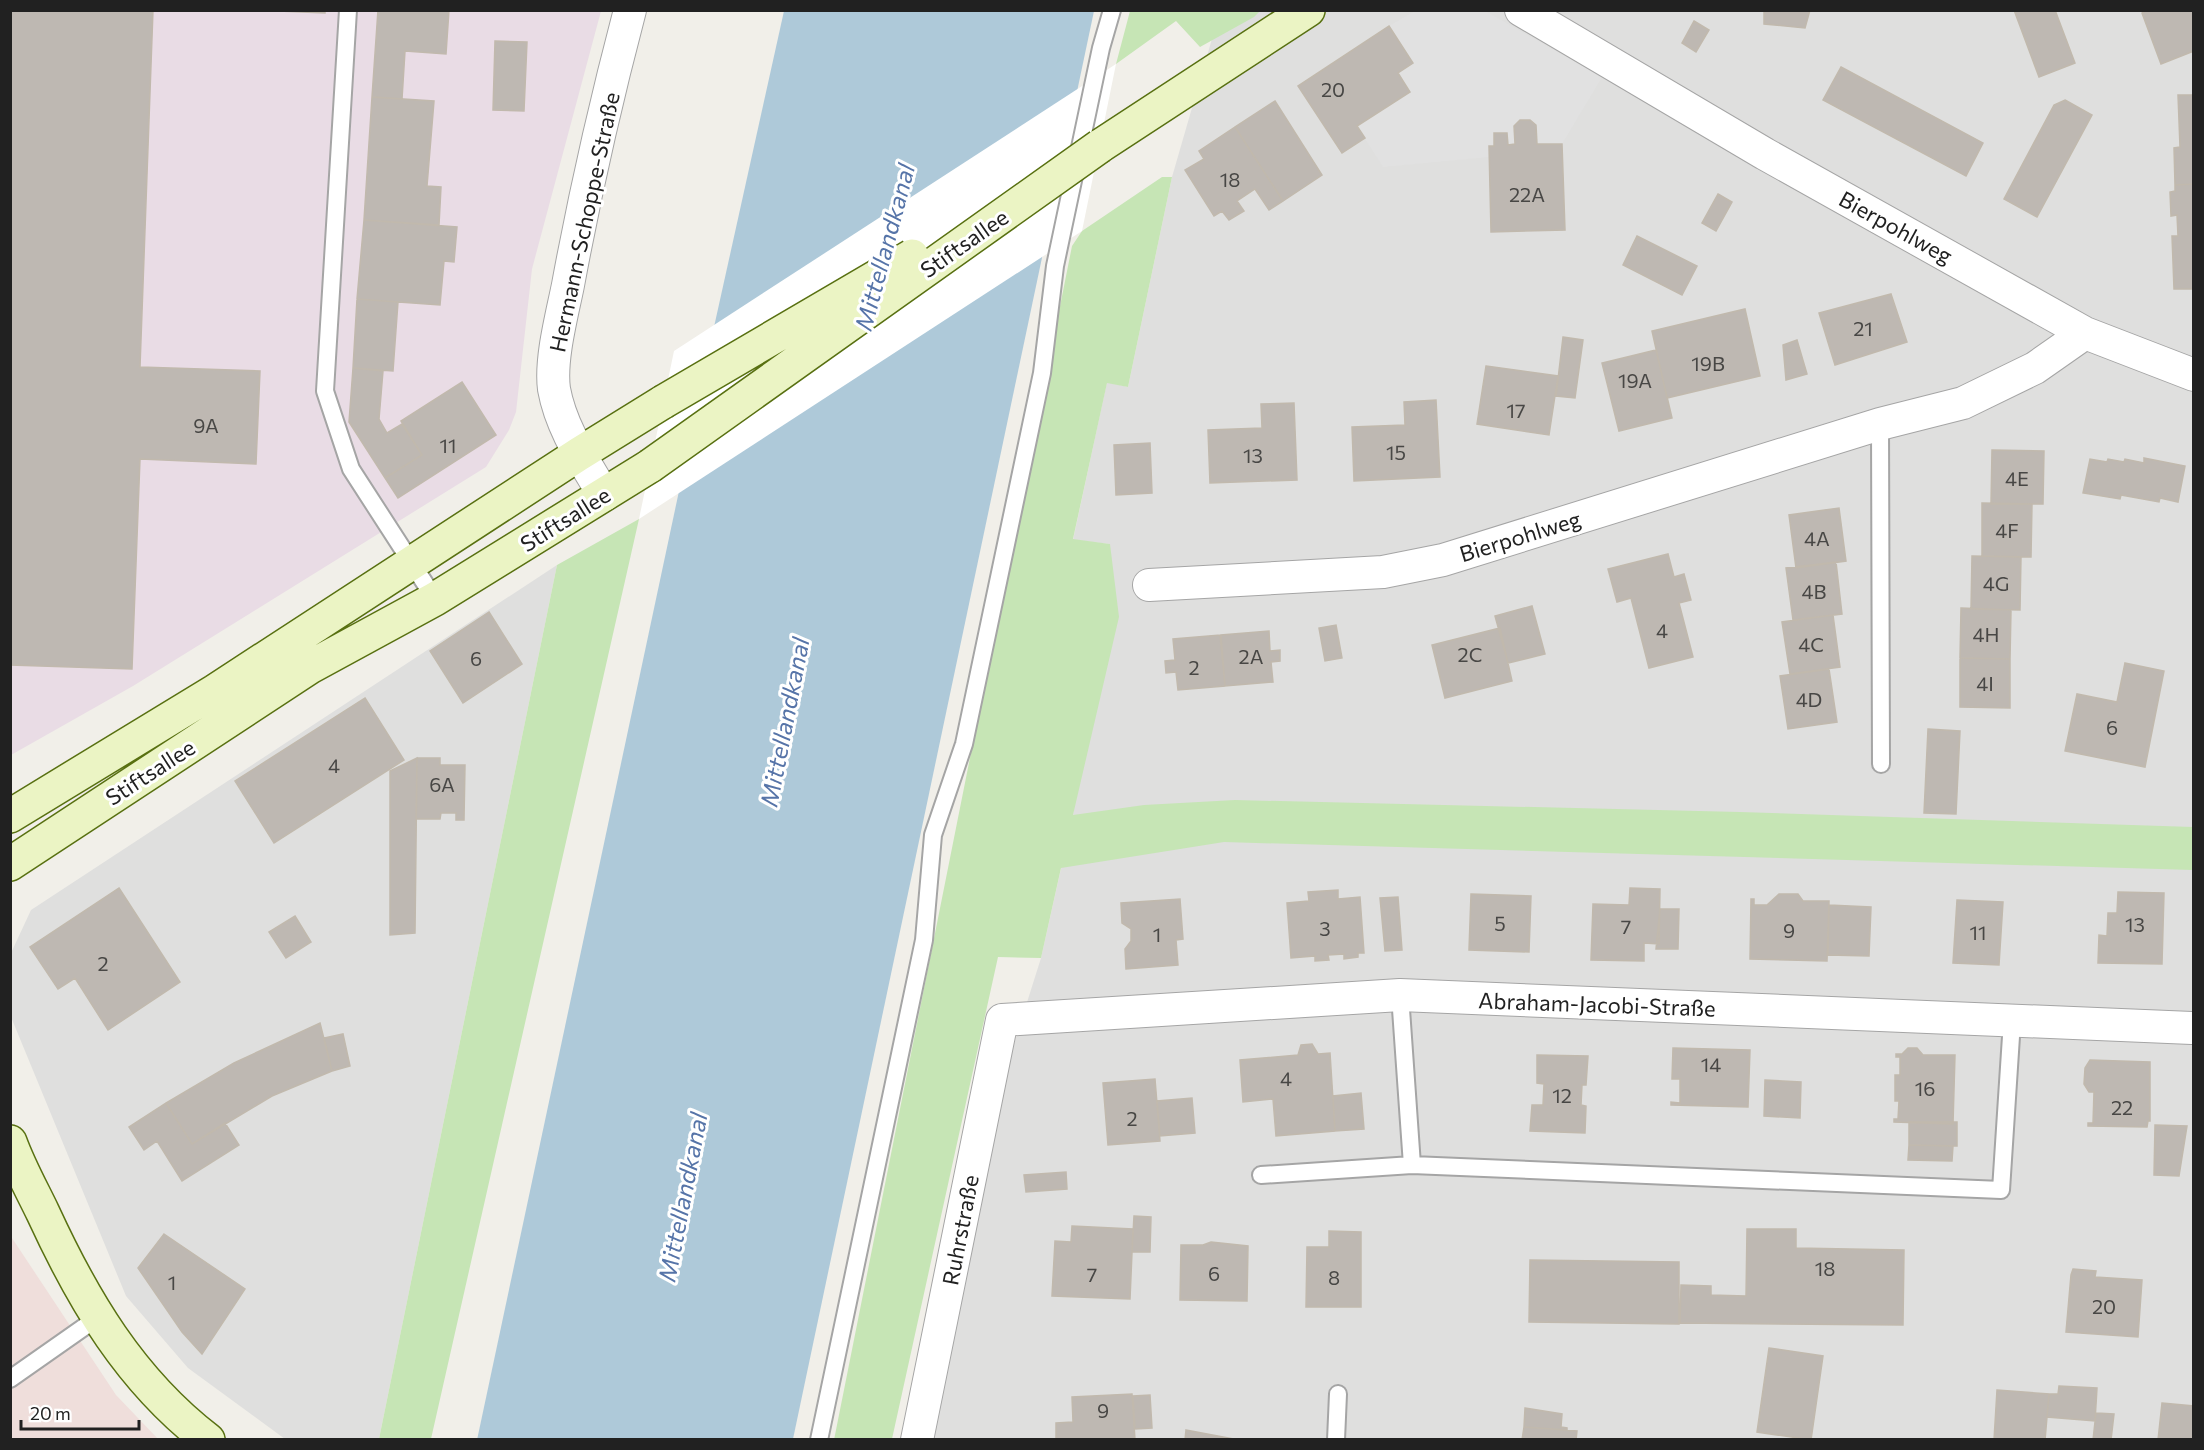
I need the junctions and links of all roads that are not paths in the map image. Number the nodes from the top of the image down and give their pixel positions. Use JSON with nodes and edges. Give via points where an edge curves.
{"nodes":[{"id":1,"x":348,"y":10,"type":"edge"},
{"id":2,"x":630,"y":10,"type":"edge"},
{"id":3,"x":1112,"y":10,"type":"edge"},
{"id":4,"x":1308,"y":10,"type":"edge"},
{"id":5,"x":1521,"y":10,"type":"edge"},
{"id":6,"x":1100,"y":146,"type":"junction"},
{"id":7,"x":2085,"y":333,"type":"junction"},
{"id":8,"x":2193,"y":375,"type":"edge"},
{"id":9,"x":1880,"y":424,"type":"junction"},
{"id":10,"x":579,"y":454,"type":"junction"},
{"id":11,"x":604,"y":495,"type":"junction"},
{"id":12,"x":412,"y":563,"type":"junction"},
{"id":13,"x":1149,"y":585,"type":"dead end"},
{"id":14,"x":435,"y":598,"type":"junction"},
{"id":15,"x":1881,"y":764,"type":"dead end"},
{"id":16,"x":10,"y":816,"type":"edge"},
{"id":17,"x":10,"y":864,"type":"edge"},
{"id":18,"x":1400,"y":995,"type":"junction"},
{"id":19,"x":1002,"y":1020,"type":"joint"},
{"id":20,"x":2012,"y":1021,"type":"junction"},
{"id":21,"x":2192,"y":1028,"type":"dead end"},
{"id":22,"x":11,"y":1147,"type":"edge"},
{"id":23,"x":1412,"y":1165,"type":"junction"},
{"id":24,"x":1261,"y":1175,"type":"dead end"},
{"id":25,"x":97,"y":1318,"type":"junction"},
{"id":26,"x":10,"y":1379,"type":"edge"},
{"id":27,"x":1338,"y":1394,"type":"dead end"},
{"id":28,"x":208,"y":1440,"type":"edge"},
{"id":29,"x":819,"y":1440,"type":"edge"},
{"id":30,"x":917,"y":1440,"type":"edge"},
{"id":31,"x":1336,"y":1440,"type":"edge"}],
"edges":[{"from":1,"to":12,"type":"lane","via":[[325,391],[351,469]]},
{"from":2,"to":10,"type":"street","name":"Hermann-Schoppe-Straße","via":[[580,223],[556,355],[554,386],[560,416]]},
{"from":3,"to":29,"type":"lane","via":[[1055,266],[1042,373],[964,744],[933,835],[924,940]]},
{"from":4,"to":6,"type":"main road","name":"Stiftsallee"},
{"from":5,"to":7,"type":"street","name":"Bierpohlweg","via":[[1765,154]]},
{"from":6,"to":10,"type":"main road","name":"Stiftsallee","bridge":true},
{"from":6,"to":11,"type":"main road","name":"Stiftsallee","bridge":true},
{"from":7,"to":8,"type":"street","name":"Bierpohlweg"},
{"from":7,"to":9,"type":"street","name":"Bierpohlweg","via":[[2035,368],[1963,403]]},
{"from":9,"to":13,"type":"street","name":"Bierpohlweg","via":[[1443,560],[1383,572]]},
{"from":9,"to":15,"type":"lane"},
{"from":10,"to":11,"type":"street","name":"Hermann-Schoppe-Straße"},
{"from":10,"to":12,"type":"main road","name":"Stiftsallee"},
{"from":11,"to":14,"type":"main road","name":"Stiftsallee"},
{"from":12,"to":14,"type":"lane"},
{"from":12,"to":16,"type":"main road","name":"Stiftsallee","via":[[215,691]]},
{"from":14,"to":17,"type":"main road","name":"Stiftsallee","via":[[310,667]]},
{"from":18,"to":19,"type":"street","name":"Abraham-Jacobi-Straße"},
{"from":18,"to":20,"type":"street","name":"Abraham-Jacobi-Straße"},
{"from":18,"to":23,"type":"lane"},
{"from":19,"to":30,"type":"street","name":"Ruhrstraße"},
{"from":20,"to":21,"type":"street","name":"Abraham-Jacobi-Straße"},
{"from":20,"to":23,"type":"lane","via":[[2001,1190]]},
{"from":22,"to":25,"type":"main road"},
{"from":23,"to":24,"type":"lane"},
{"from":25,"to":26,"type":"lane"},
{"from":25,"to":28,"type":"main road","via":[[150,1387]]},
{"from":27,"to":31,"type":"lane"}]}
